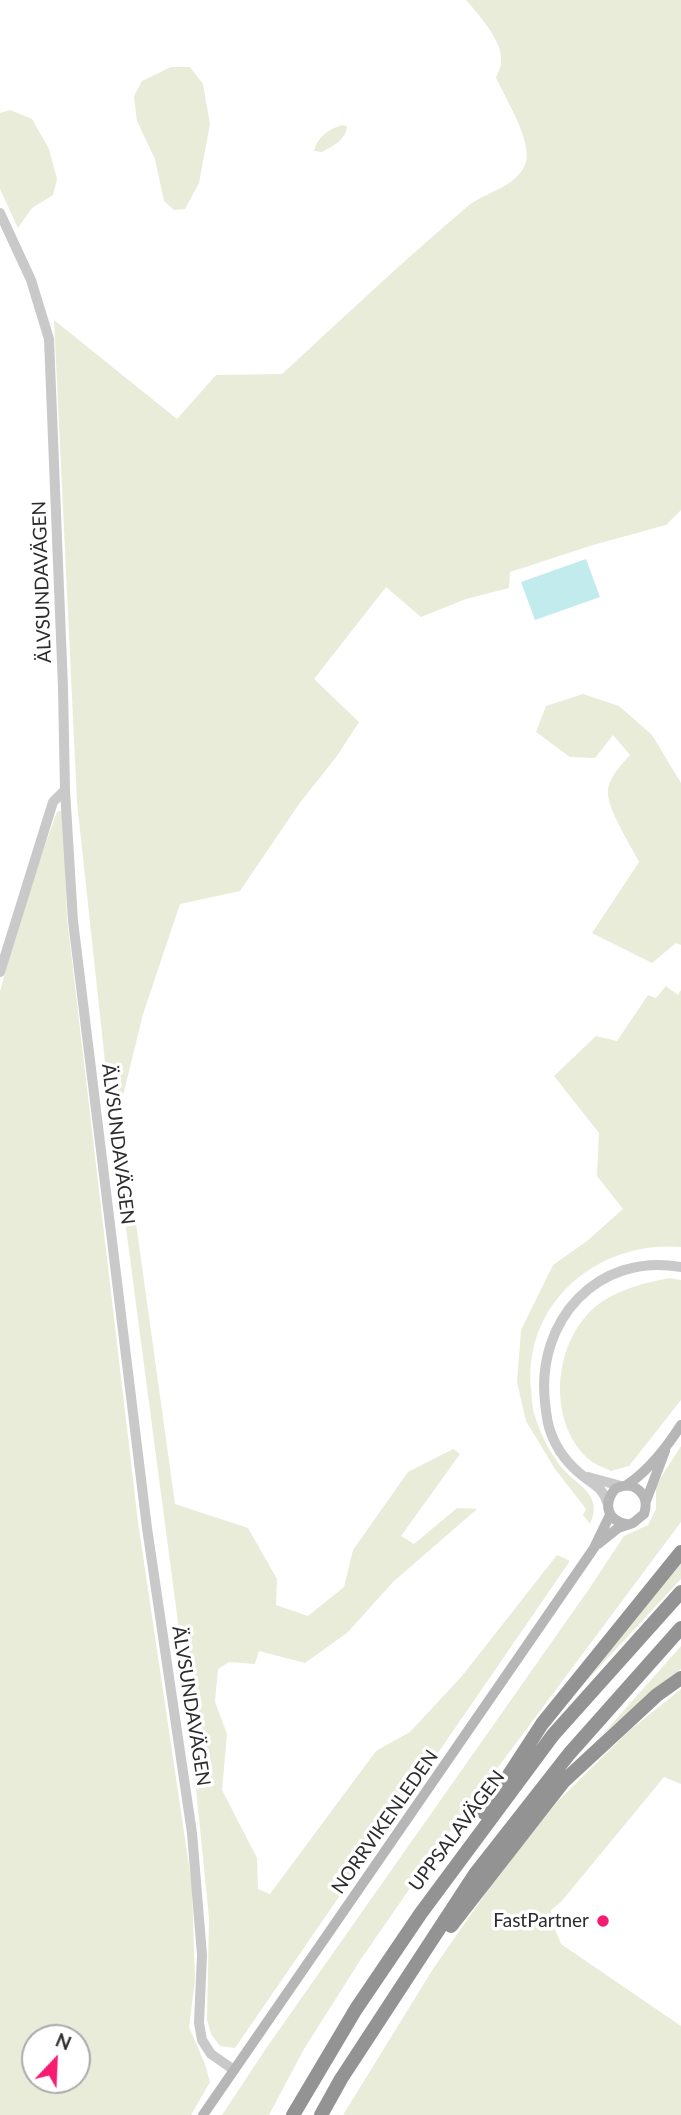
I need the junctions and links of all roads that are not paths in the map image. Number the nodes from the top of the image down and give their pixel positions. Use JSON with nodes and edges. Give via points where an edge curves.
{"nodes":[{"id":1,"x":0,"y":213,"type":"edge"},
{"id":2,"x":65,"y":790,"type":"junction"},
{"id":3,"x":0,"y":972,"type":"edge"},
{"id":4,"x":681,"y":1267,"type":"edge"},
{"id":5,"x":681,"y":1425,"type":"edge"},
{"id":6,"x":667,"y":1446,"type":"junction"},
{"id":7,"x":581,"y":1475,"type":"junction"},
{"id":8,"x":624,"y":1485,"type":"junction"},
{"id":9,"x":646,"y":1501,"type":"junction"},
{"id":10,"x":607,"y":1502,"type":"junction"},
{"id":11,"x":610,"y":1515,"type":"junction"},
{"id":12,"x":626,"y":1524,"type":"junction"},
{"id":13,"x":594,"y":1548,"type":"junction"},
{"id":14,"x":681,"y":1552,"type":"edge"},
{"id":15,"x":681,"y":1592,"type":"edge"},
{"id":16,"x":681,"y":1628,"type":"edge"},
{"id":17,"x":681,"y":1678,"type":"edge"},
{"id":18,"x":421,"y":1913,"type":"junction"},
{"id":19,"x":390,"y":2004,"type":"junction"},
{"id":20,"x":234,"y":2070,"type":"junction"},
{"id":21,"x":203,"y":2115,"type":"edge"},
{"id":22,"x":293,"y":2115,"type":"edge"},
{"id":23,"x":321,"y":2115,"type":"edge"}],
"edges":[{"from":1,"to":2,"type":"street","name":"ÄLVSUNDAVÄGEN","via":[[31,279],[49,340]]},
{"from":2,"to":3,"type":"street","via":[[53,802]]},
{"from":2,"to":20,"type":"street","name":"ÄLVSUNDAVÄGEN","via":[[74,935],[149,1541],[192,1833],[202,1955],[198,2023],[211,2053]]},
{"from":4,"to":7,"type":"street","via":[[639,1266],[611,1276],[580,1297],[553,1335],[545,1362],[546,1413],[550,1433]]},
{"from":5,"to":6,"type":"main road"},
{"from":6,"to":8,"type":"main road","via":[[637,1478]]},
{"from":6,"to":9,"type":"main road"},
{"from":7,"to":8,"type":"street"},
{"from":7,"to":10,"type":"street","via":[[602,1490]]},
{"from":8,"to":9,"type":"main road","via":[[640,1490]]},
{"from":8,"to":10,"type":"main road"},
{"from":9,"to":12,"type":"main road","via":[[640,1520]]},
{"from":10,"to":11,"type":"main road"},
{"from":11,"to":12,"type":"main road"},
{"from":11,"to":13,"type":"main road","name":"NORRVIKENLEDEN"},
{"from":12,"to":13,"type":"main road","name":"NORRVIKENLEDEN"},
{"from":13,"to":20,"type":"main road","name":"NORRVIKENLEDEN"},
{"from":14,"to":18,"type":"highway","via":[[542,1724]]},
{"from":15,"to":18,"type":"highway","name":"UPPSALAVÄGEN","via":[[553,1735]]},
{"from":16,"to":19,"type":"highway","name":"UPPSALAVÄGEN","via":[[569,1755],[475,1874]]},
{"from":17,"to":19,"type":"highway","via":[[564,1781]]},
{"from":18,"to":22,"type":"highway","name":"UPPSALAVÄGEN","via":[[356,2009]]},
{"from":19,"to":23,"type":"highway","name":"UPPSALAVÄGEN"},
{"from":20,"to":21,"type":"main road","name":"NORRVIKENLEDEN"}]}
